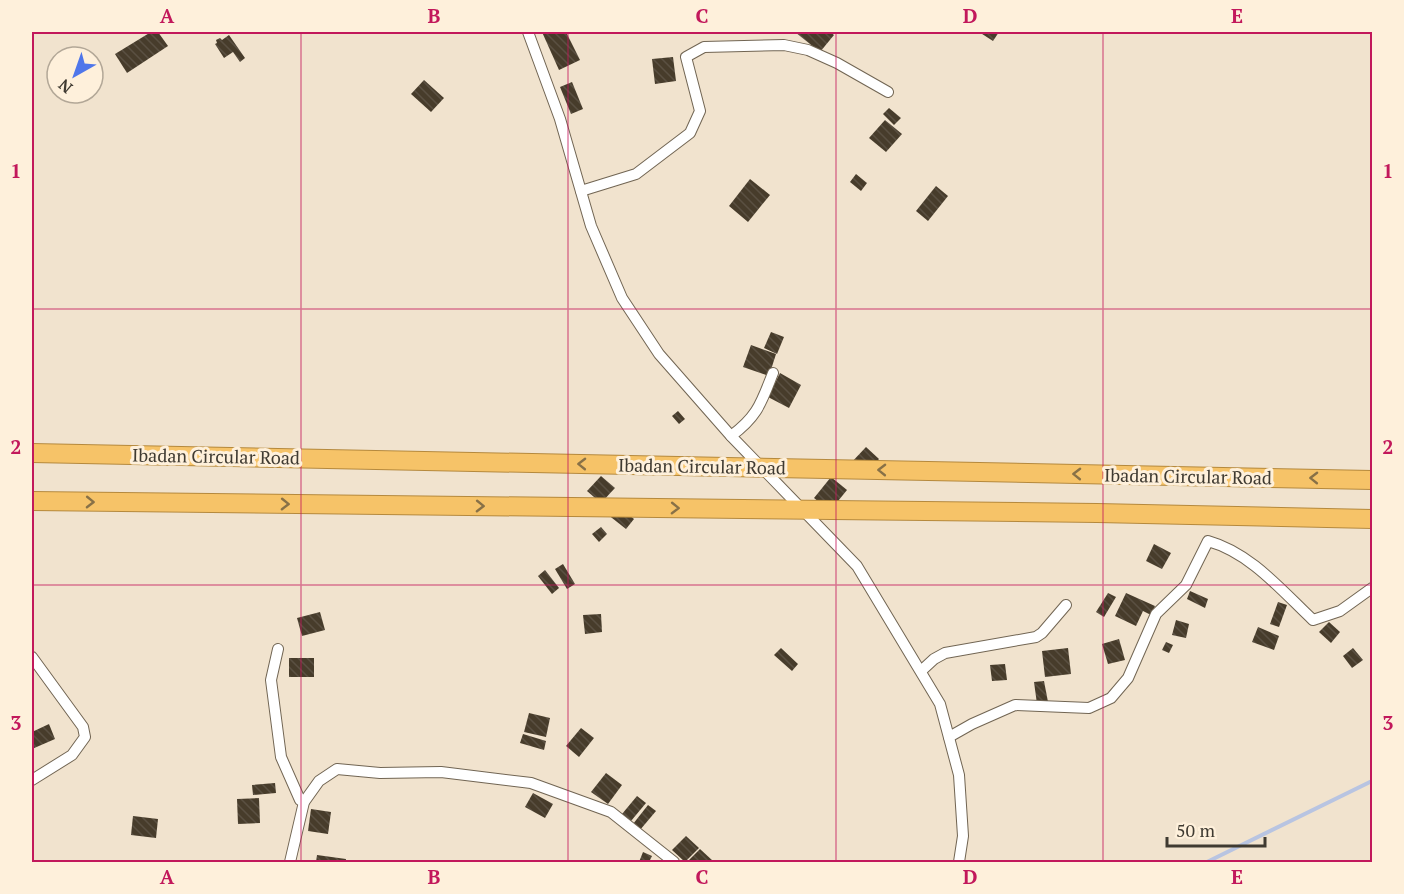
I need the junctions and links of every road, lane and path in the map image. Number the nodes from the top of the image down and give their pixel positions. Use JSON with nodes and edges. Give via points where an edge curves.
{"nodes":[{"id":1,"x":528,"y":32,"type":"edge"},
{"id":2,"x":888,"y":92,"type":"dead end"},
{"id":3,"x":581,"y":191,"type":"junction"},
{"id":4,"x":773,"y":373,"type":"dead end"},
{"id":5,"x":731,"y":436,"type":"junction"},
{"id":6,"x":32,"y":453,"type":"edge"},
{"id":7,"x":1372,"y":480,"type":"edge"},
{"id":8,"x":32,"y":501,"type":"edge"},
{"id":9,"x":1372,"y":519,"type":"edge"},
{"id":10,"x":1372,"y":588,"type":"edge"},
{"id":11,"x":1066,"y":605,"type":"dead end"},
{"id":12,"x":278,"y":649,"type":"dead end"},
{"id":13,"x":32,"y":657,"type":"edge"},
{"id":14,"x":921,"y":671,"type":"junction"},
{"id":15,"x":949,"y":737,"type":"junction"},
{"id":16,"x":32,"y":780,"type":"edge"},
{"id":17,"x":304,"y":802,"type":"junction"},
{"id":18,"x":290,"y":862,"type":"edge"},
{"id":19,"x":674,"y":862,"type":"edge"},
{"id":20,"x":959,"y":862,"type":"edge"}],
"edges":[{"from":1,"to":3,"type":"street"},
{"from":2,"to":3,"type":"street","via":[[808,50],[784,45],[704,47],[686,57],[700,111],[690,133],[636,174]]},
{"from":3,"to":5,"type":"street","via":[[591,226],[622,298],[659,354]]},
{"from":4,"to":5,"type":"street","via":[[759,409]]},
{"from":5,"to":14,"type":"street","via":[[857,566]]},
{"from":7,"to":6,"type":"highway","name":"Ibadan Circular Road","one_way":true},
{"from":8,"to":9,"type":"highway","one_way":true},
{"from":10,"to":15,"type":"street","via":[[1340,611],[1313,620],[1252,564],[1208,541],[1186,585],[1156,614],[1128,678],[1111,698],[1089,708],[1016,705]]},
{"from":11,"to":14,"type":"street","via":[[1036,637],[945,653]]},
{"from":12,"to":17,"type":"street","via":[[271,680],[281,757]]},
{"from":13,"to":16,"type":"street","via":[[83,727],[85,737],[72,755]]},
{"from":14,"to":15,"type":"street","via":[[940,704]]},
{"from":15,"to":20,"type":"street","via":[[959,775],[963,836]]},
{"from":17,"to":18,"type":"street"},
{"from":17,"to":19,"type":"street","via":[[320,781],[337,769],[441,772],[531,783],[611,813]]}]}
